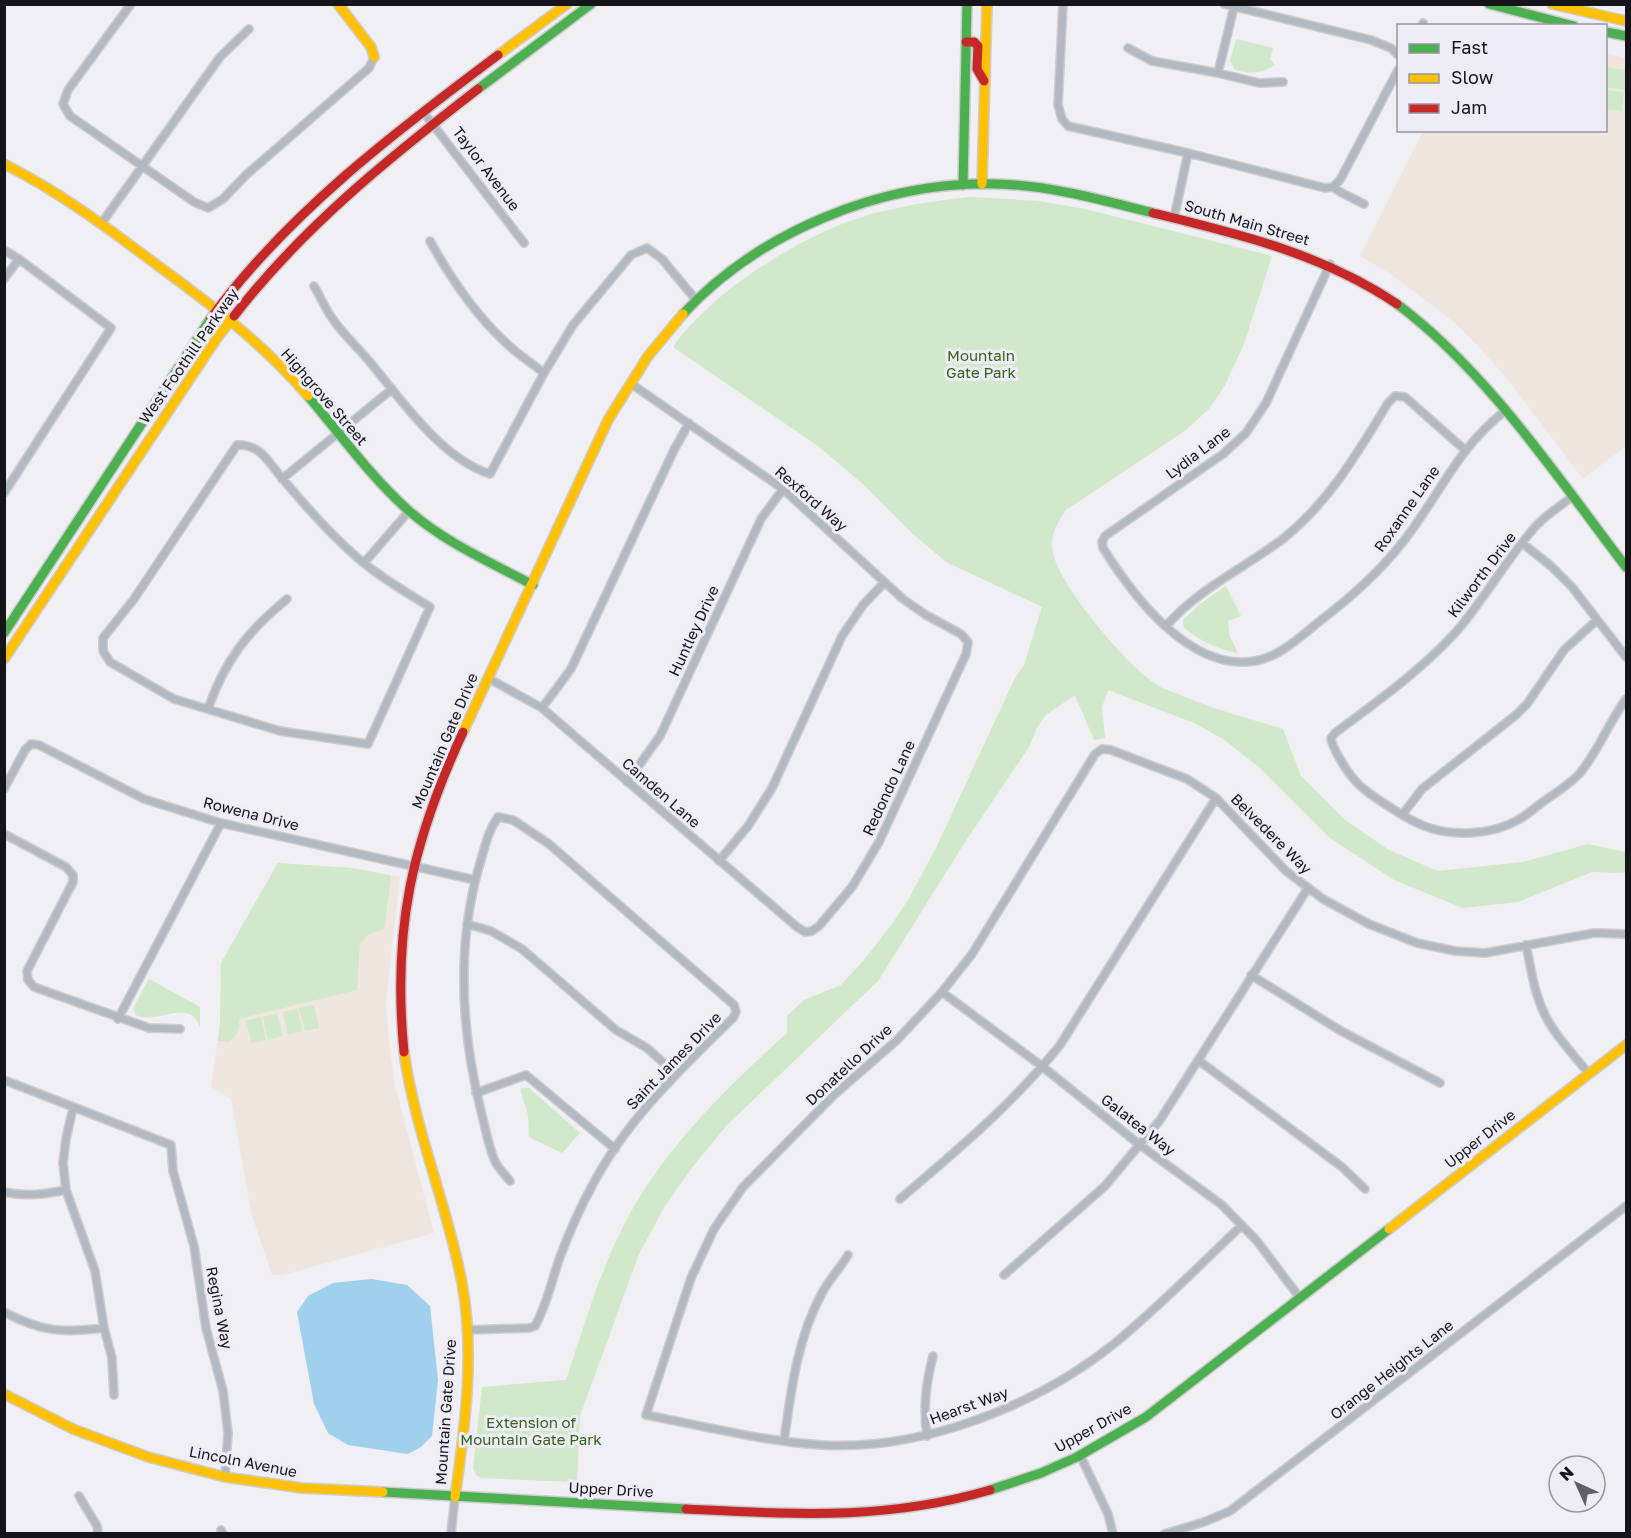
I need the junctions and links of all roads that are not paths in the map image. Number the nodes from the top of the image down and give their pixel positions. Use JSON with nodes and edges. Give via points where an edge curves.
{"nodes":[{"id":1,"x":131,"y":4,"type":"edge"},
{"id":2,"x":338,"y":4,"type":"edge"},
{"id":3,"x":567,"y":4,"type":"edge"},
{"id":4,"x":591,"y":4,"type":"edge"},
{"id":5,"x":967,"y":4,"type":"edge"},
{"id":6,"x":987,"y":4,"type":"edge"},
{"id":7,"x":1064,"y":4,"type":"edge"},
{"id":8,"x":1224,"y":4,"type":"edge"},
{"id":9,"x":1489,"y":4,"type":"edge"},
{"id":10,"x":1535,"y":4,"type":"edge"},
{"id":11,"x":1552,"y":4,"type":"edge"},
{"id":12,"x":1234,"y":7,"type":"junction"},
{"id":13,"x":1532,"y":15,"type":"junction"},
{"id":14,"x":1626,"y":21,"type":"edge"},
{"id":15,"x":1566,"y":24,"type":"edge"},
{"id":16,"x":249,"y":29,"type":"dead end"},
{"id":17,"x":1607,"y":32,"type":"edge"},
{"id":18,"x":1626,"y":36,"type":"edge"},
{"id":19,"x":966,"y":42,"type":"junction"},
{"id":20,"x":1128,"y":48,"type":"dead end"},
{"id":21,"x":1397,"y":54,"type":"edge"},
{"id":22,"x":374,"y":57,"type":"joint"},
{"id":23,"x":1397,"y":72,"type":"edge"},
{"id":24,"x":1218,"y":73,"type":"junction"},
{"id":25,"x":984,"y":81,"type":"junction"},
{"id":26,"x":1283,"y":82,"type":"dead end"},
{"id":27,"x":424,"y":113,"type":"junction"},
{"id":28,"x":433,"y":124,"type":"junction"},
{"id":29,"x":1188,"y":153,"type":"junction"},
{"id":30,"x":4,"y":164,"type":"edge"},
{"id":31,"x":141,"y":166,"type":"junction"},
{"id":32,"x":982,"y":184,"type":"junction"},
{"id":33,"x":963,"y":185,"type":"junction"},
{"id":34,"x":1333,"y":187,"type":"junction"},
{"id":35,"x":1364,"y":204,"type":"dead end"},
{"id":36,"x":1173,"y":218,"type":"junction"},
{"id":37,"x":101,"y":224,"type":"junction"},
{"id":38,"x":430,"y":241,"type":"dead end"},
{"id":39,"x":524,"y":243,"type":"dead end"},
{"id":40,"x":4,"y":250,"type":"edge"},
{"id":41,"x":19,"y":259,"type":"junction"},
{"id":42,"x":1330,"y":264,"type":"junction"},
{"id":43,"x":4,"y":279,"type":"edge"},
{"id":44,"x":314,"y":286,"type":"dead end"},
{"id":45,"x":696,"y":300,"type":"junction"},
{"id":46,"x":218,"y":310,"type":"junction"},
{"id":47,"x":230,"y":320,"type":"junction"},
{"id":48,"x":544,"y":373,"type":"junction"},
{"id":49,"x":630,"y":383,"type":"junction"},
{"id":50,"x":392,"y":389,"type":"junction"},
{"id":51,"x":1505,"y":411,"type":"junction"},
{"id":52,"x":689,"y":423,"type":"junction"},
{"id":53,"x":338,"y":435,"type":"junction"},
{"id":54,"x":1465,"y":450,"type":"junction"},
{"id":55,"x":282,"y":479,"type":"junction"},
{"id":56,"x":783,"y":489,"type":"junction"},
{"id":57,"x":4,"y":493,"type":"edge"},
{"id":58,"x":1572,"y":497,"type":"junction"},
{"id":59,"x":409,"y":511,"type":"junction"},
{"id":60,"x":1522,"y":543,"type":"junction"},
{"id":61,"x":364,"y":563,"type":"junction"},
{"id":62,"x":1626,"y":567,"type":"edge"},
{"id":63,"x":884,"y":583,"type":"junction"},
{"id":64,"x":533,"y":585,"type":"junction"},
{"id":65,"x":287,"y":599,"type":"dead end"},
{"id":66,"x":1597,"y":620,"type":"junction"},
{"id":67,"x":1166,"y":626,"type":"junction"},
{"id":68,"x":4,"y":633,"type":"edge"},
{"id":69,"x":968,"y":642,"type":"joint"},
{"id":70,"x":1626,"y":657,"type":"edge"},
{"id":71,"x":4,"y":659,"type":"edge"},
{"id":72,"x":488,"y":678,"type":"junction"},
{"id":73,"x":1626,"y":699,"type":"edge"},
{"id":74,"x":542,"y":708,"type":"junction"},
{"id":75,"x":208,"y":709,"type":"junction"},
{"id":76,"x":1102,"y":749,"type":"joint"},
{"id":77,"x":627,"y":782,"type":"junction"},
{"id":78,"x":4,"y":789,"type":"edge"},
{"id":79,"x":1216,"y":798,"type":"junction"},
{"id":80,"x":1402,"y":815,"type":"junction"},
{"id":81,"x":222,"y":823,"type":"junction"},
{"id":82,"x":4,"y":834,"type":"edge"},
{"id":83,"x":719,"y":861,"type":"junction"},
{"id":84,"x":414,"y":865,"type":"junction"},
{"id":85,"x":475,"y":880,"type":"junction"},
{"id":86,"x":1308,"y":888,"type":"junction"},
{"id":87,"x":467,"y":924,"type":"junction"},
{"id":88,"x":812,"y":931,"type":"joint"},
{"id":89,"x":1626,"y":934,"type":"edge"},
{"id":90,"x":1526,"y":945,"type":"junction"},
{"id":91,"x":1251,"y":975,"type":"junction"},
{"id":92,"x":942,"y":992,"type":"junction"},
{"id":93,"x":118,"y":1019,"type":"junction"},
{"id":94,"x":180,"y":1029,"type":"dead end"},
{"id":95,"x":1626,"y":1045,"type":"edge"},
{"id":96,"x":1198,"y":1060,"type":"junction"},
{"id":97,"x":1042,"y":1067,"type":"junction"},
{"id":98,"x":676,"y":1074,"type":"junction"},
{"id":99,"x":1589,"y":1074,"type":"junction"},
{"id":100,"x":4,"y":1080,"type":"edge"},
{"id":101,"x":1440,"y":1083,"type":"dead end"},
{"id":102,"x":476,"y":1093,"type":"junction"},
{"id":103,"x":73,"y":1108,"type":"junction"},
{"id":104,"x":1140,"y":1145,"type":"junction"},
{"id":105,"x":615,"y":1149,"type":"junction"},
{"id":106,"x":510,"y":1181,"type":"dead end"},
{"id":107,"x":1365,"y":1189,"type":"dead end"},
{"id":108,"x":66,"y":1190,"type":"junction"},
{"id":109,"x":4,"y":1192,"type":"edge"},
{"id":110,"x":900,"y":1199,"type":"dead end"},
{"id":111,"x":1626,"y":1206,"type":"edge"},
{"id":112,"x":1242,"y":1225,"type":"junction"},
{"id":113,"x":848,"y":1255,"type":"dead end"},
{"id":114,"x":1004,"y":1275,"type":"dead end"},
{"id":115,"x":1300,"y":1298,"type":"junction"},
{"id":116,"x":4,"y":1312,"type":"edge"},
{"id":117,"x":104,"y":1328,"type":"junction"},
{"id":118,"x":467,"y":1330,"type":"junction"},
{"id":119,"x":933,"y":1356,"type":"dead end"},
{"id":120,"x":4,"y":1394,"type":"edge"},
{"id":121,"x":114,"y":1395,"type":"dead end"},
{"id":122,"x":646,"y":1415,"type":"joint"},
{"id":123,"x":927,"y":1436,"type":"junction"},
{"id":124,"x":784,"y":1441,"type":"junction"},
{"id":125,"x":1080,"y":1455,"type":"junction"},
{"id":126,"x":225,"y":1477,"type":"junction"},
{"id":127,"x":79,"y":1496,"type":"dead end"},
{"id":128,"x":455,"y":1497,"type":"junction"},
{"id":129,"x":98,"y":1533,"type":"edge"},
{"id":130,"x":451,"y":1533,"type":"edge"},
{"id":131,"x":1113,"y":1533,"type":"edge"},
{"id":132,"x":1164,"y":1533,"type":"edge"}],
"edges":[{"from":1,"to":31,"type":"street","via":[[68,90],[63,104],[70,116]]},
{"from":2,"to":22,"type":"main road","via":[[371,47]]},
{"from":3,"to":27,"type":"main road","name":"West Foothill Parkway"},
{"from":4,"to":28,"type":"main road","name":"West Foothill Parkway"},
{"from":5,"to":19,"type":"main road"},
{"from":6,"to":25,"type":"main road"},
{"from":7,"to":29,"type":"street","via":[[1058,105],[1062,119],[1077,129]]},
{"from":8,"to":12,"type":"street"},
{"from":9,"to":13,"type":"main road"},
{"from":10,"to":13,"type":"street"},
{"from":11,"to":14,"type":"main road"},
{"from":12,"to":21,"type":"street","via":[[1371,40]]},
{"from":12,"to":24,"type":"street"},
{"from":13,"to":15,"type":"main road"},
{"from":16,"to":31,"type":"street","via":[[220,57]]},
{"from":17,"to":18,"type":"main road"},
{"from":19,"to":25,"type":"main road","via":[[978,46],[977,69]]},
{"from":19,"to":33,"type":"main road"},
{"from":20,"to":24,"type":"street","via":[[1152,61]]},
{"from":22,"to":31,"type":"street","via":[[369,68],[223,199],[208,208]]},
{"from":23,"to":34,"type":"street"},
{"from":24,"to":26,"type":"street","via":[[1259,84]]},
{"from":25,"to":32,"type":"main road"},
{"from":27,"to":28,"type":"street","name":"Taylor Avenue"},
{"from":27,"to":46,"type":"main road","name":"West Foothill Parkway","via":[[301,218]]},
{"from":28,"to":39,"type":"street","name":"Taylor Avenue"},
{"from":28,"to":47,"type":"main road","name":"West Foothill Parkway","via":[[312,228]]},
{"from":29,"to":34,"type":"street"},
{"from":29,"to":36,"type":"street"},
{"from":30,"to":37,"type":"main road","name":"Highgrove Street","via":[[30,176]]},
{"from":31,"to":37,"type":"street"},
{"from":32,"to":33,"type":"main road","name":"South Main Street"},
{"from":32,"to":36,"type":"main road","name":"South Main Street","via":[[1044,188]]},
{"from":33,"to":45,"type":"main road","name":"Mountain Gate Drive","via":[[883,198],[814,223],[763,250]]},
{"from":34,"to":35,"type":"street"},
{"from":36,"to":42,"type":"main road","name":"South Main Street","via":[[1250,236]]},
{"from":37,"to":46,"type":"main road","name":"Highgrove Street"},
{"from":38,"to":48,"type":"street","via":[[450,277],[488,326]]},
{"from":40,"to":41,"type":"street"},
{"from":41,"to":43,"type":"street"},
{"from":41,"to":57,"type":"street","via":[[111,328]]},
{"from":42,"to":51,"type":"main road","name":"South Main Street","via":[[1367,284],[1423,325],[1462,359]]},
{"from":42,"to":67,"type":"street","name":"Lydia Lane","via":[[1266,403],[1246,433],[1102,542],[1125,584]]},
{"from":44,"to":50,"type":"street","via":[[333,319]]},
{"from":45,"to":48,"type":"street","via":[[648,248],[631,255],[573,325]]},
{"from":45,"to":49,"type":"main road","name":"Mountain Gate Drive"},
{"from":46,"to":47,"type":"main road","name":"Highgrove Street"},
{"from":46,"to":68,"type":"main road","name":"West Foothill Parkway"},
{"from":47,"to":53,"type":"main road","name":"Highgrove Street","via":[[279,364]]},
{"from":47,"to":71,"type":"main road","name":"West Foothill Parkway"},
{"from":48,"to":50,"type":"street","via":[[490,474],[474,469],[433,436]]},
{"from":49,"to":52,"type":"street","name":"Rexford Way"},
{"from":49,"to":64,"type":"main road","name":"Mountain Gate Drive","via":[[608,420]]},
{"from":50,"to":53,"type":"street"},
{"from":51,"to":54,"type":"street","name":"Roxanne Lane"},
{"from":51,"to":58,"type":"main road","name":"South Main Street"},
{"from":52,"to":56,"type":"street","name":"Rexford Way"},
{"from":52,"to":74,"type":"street","via":[[571,669]]},
{"from":53,"to":55,"type":"street"},
{"from":53,"to":59,"type":"main road","name":"Highgrove Street"},
{"from":54,"to":67,"type":"street","name":"Roxanne Lane","via":[[1403,542],[1365,585],[1275,654],[1256,661],[1231,662],[1210,657]]},
{"from":54,"to":67,"type":"street","via":[[1405,397],[1395,396],[1345,474],[1318,507],[1284,538],[1195,597]]},
{"from":55,"to":61,"type":"street"},
{"from":55,"to":75,"type":"street","via":[[260,451],[249,445],[237,445],[134,599],[103,638],[103,651],[110,662],[174,699]]},
{"from":56,"to":63,"type":"street","name":"Rexford Way"},
{"from":56,"to":77,"type":"street","name":"Huntley Drive","via":[[761,519],[660,736]]},
{"from":58,"to":60,"type":"street","name":"Kilworth Drive","via":[[1537,524]]},
{"from":58,"to":62,"type":"main road","name":"South Main Street"},
{"from":59,"to":61,"type":"street"},
{"from":59,"to":64,"type":"main road","name":"Highgrove Street","via":[[443,536]]},
{"from":60,"to":66,"type":"street","via":[[1572,587]]},
{"from":60,"to":80,"type":"street","name":"Kilworth Drive","via":[[1455,633],[1425,663],[1331,738],[1348,775]]},
{"from":61,"to":75,"type":"street","via":[[430,607],[368,744],[280,731]]},
{"from":63,"to":69,"type":"street","name":"Rexford Way"},
{"from":63,"to":83,"type":"street","via":[[842,636],[772,788]]},
{"from":64,"to":72,"type":"main road","name":"Mountain Gate Drive"},
{"from":65,"to":75,"type":"street","via":[[260,621],[240,645],[220,678]]},
{"from":66,"to":70,"type":"street"},
{"from":66,"to":80,"type":"street","via":[[1564,650],[1516,715],[1422,789]]},
{"from":69,"to":88,"type":"street","name":"Redondo Lane","via":[[966,654],[879,842],[852,887],[828,918]]},
{"from":72,"to":74,"type":"street","name":"Camden Lane"},
{"from":72,"to":84,"type":"main road","name":"Mountain Gate Drive","via":[[446,770]]},
{"from":73,"to":80,"type":"street","via":[[1579,774],[1518,820],[1500,828],[1470,832],[1426,827]]},
{"from":74,"to":77,"type":"street","name":"Camden Lane"},
{"from":76,"to":79,"type":"street","name":"Belvedere Way","via":[[1187,779]]},
{"from":76,"to":92,"type":"street","name":"Donatello Drive","via":[[1095,754],[972,954]]},
{"from":77,"to":83,"type":"street","name":"Camden Lane"},
{"from":78,"to":81,"type":"street","name":"Rowena Drive","via":[[25,750],[31,744],[39,745],[144,799]]},
{"from":79,"to":86,"type":"street","name":"Belvedere Way","via":[[1286,871]]},
{"from":79,"to":97,"type":"street","via":[[1098,987]]},
{"from":81,"to":84,"type":"street","name":"Rowena Drive"},
{"from":81,"to":93,"type":"street"},
{"from":82,"to":93,"type":"street","via":[[73,874],[73,882],[27,971],[28,980],[34,987]]},
{"from":83,"to":88,"type":"street","name":"Camden Lane","via":[[797,927]]},
{"from":84,"to":85,"type":"street","name":"Rowena Drive"},
{"from":84,"to":118,"type":"main road","name":"Mountain Gate Drive","via":[[402,945],[402,1035],[416,1114],[462,1284]]},
{"from":85,"to":87,"type":"street"},
{"from":85,"to":98,"type":"street","name":"Saint James Drive","via":[[490,828],[498,817],[513,820],[549,844],[734,1005],[733,1018]]},
{"from":86,"to":90,"type":"street","name":"Belvedere Way","via":[[1369,924],[1417,943],[1485,952]]},
{"from":86,"to":91,"type":"street"},
{"from":87,"to":98,"type":"street","via":[[491,931],[522,949],[616,1030],[647,1048]]},
{"from":87,"to":102,"type":"street","via":[[464,1012]]},
{"from":89,"to":90,"type":"street","name":"Belvedere Way","via":[[1594,933]]},
{"from":90,"to":99,"type":"street","via":[[1545,1014]]},
{"from":91,"to":96,"type":"street"},
{"from":91,"to":101,"type":"street","via":[[1341,1031]]},
{"from":92,"to":97,"type":"street","name":"Galatea Way"},
{"from":92,"to":122,"type":"street","name":"Donatello Drive","via":[[743,1187],[714,1229],[691,1278]]},
{"from":93,"to":94,"type":"street","via":[[149,1028]]},
{"from":95,"to":99,"type":"main road","name":"Upper Drive"},
{"from":96,"to":104,"type":"street"},
{"from":96,"to":107,"type":"street","via":[[1342,1167]]},
{"from":97,"to":104,"type":"street","name":"Galatea Way"},
{"from":97,"to":110,"type":"street","via":[[983,1128]]},
{"from":98,"to":105,"type":"street","name":"Saint James Drive"},
{"from":99,"to":115,"type":"main road","name":"Upper Drive"},
{"from":100,"to":103,"type":"street"},
{"from":102,"to":105,"type":"street","via":[[526,1076]]},
{"from":102,"to":106,"type":"street","via":[[495,1161]]},
{"from":103,"to":108,"type":"street","via":[[63,1163]]},
{"from":103,"to":126,"type":"street","name":"Regina Way","via":[[171,1145],[173,1171],[194,1246],[206,1328],[224,1391],[228,1433]]},
{"from":104,"to":112,"type":"street","name":"Galatea Way","via":[[1222,1205]]},
{"from":104,"to":114,"type":"street","via":[[1105,1186]]},
{"from":105,"to":118,"type":"street","name":"Saint James Drive","via":[[592,1184],[535,1326]]},
{"from":108,"to":109,"type":"street","via":[[41,1195]]},
{"from":108,"to":117,"type":"street","via":[[95,1271]]},
{"from":111,"to":132,"type":"street","name":"Orange Heights Lane","via":[[1230,1511]]},
{"from":112,"to":115,"type":"street","name":"Galatea Way"},
{"from":112,"to":123,"type":"street","name":"Hearst Way","via":[[1147,1316],[1094,1357],[1046,1389],[986,1417]]},
{"from":113,"to":124,"type":"street","via":[[822,1293],[802,1341]]},
{"from":115,"to":125,"type":"main road","name":"Upper Drive","via":[[1146,1417]]},
{"from":116,"to":117,"type":"street","via":[[34,1326],[57,1331]]},
{"from":117,"to":121,"type":"street","via":[[112,1358]]},
{"from":118,"to":128,"type":"main road","name":"Mountain Gate Drive","via":[[465,1414]]},
{"from":119,"to":123,"type":"street","via":[[925,1387]]},
{"from":120,"to":126,"type":"main road","name":"Lincoln Avenue","via":[[84,1433],[148,1457]]},
{"from":122,"to":124,"type":"street","name":"Hearst Way"},
{"from":123,"to":124,"type":"street","name":"Hearst Way","via":[[822,1445]]},
{"from":125,"to":128,"type":"main road","name":"Upper Drive","via":[[1028,1479],[972,1497],[901,1510],[847,1514]]},
{"from":125,"to":131,"type":"street"},
{"from":126,"to":128,"type":"main road","name":"Lincoln Avenue","via":[[302,1488]]},
{"from":127,"to":129,"type":"street"},
{"from":128,"to":130,"type":"street","name":"Mountain Gate Drive"}]}
